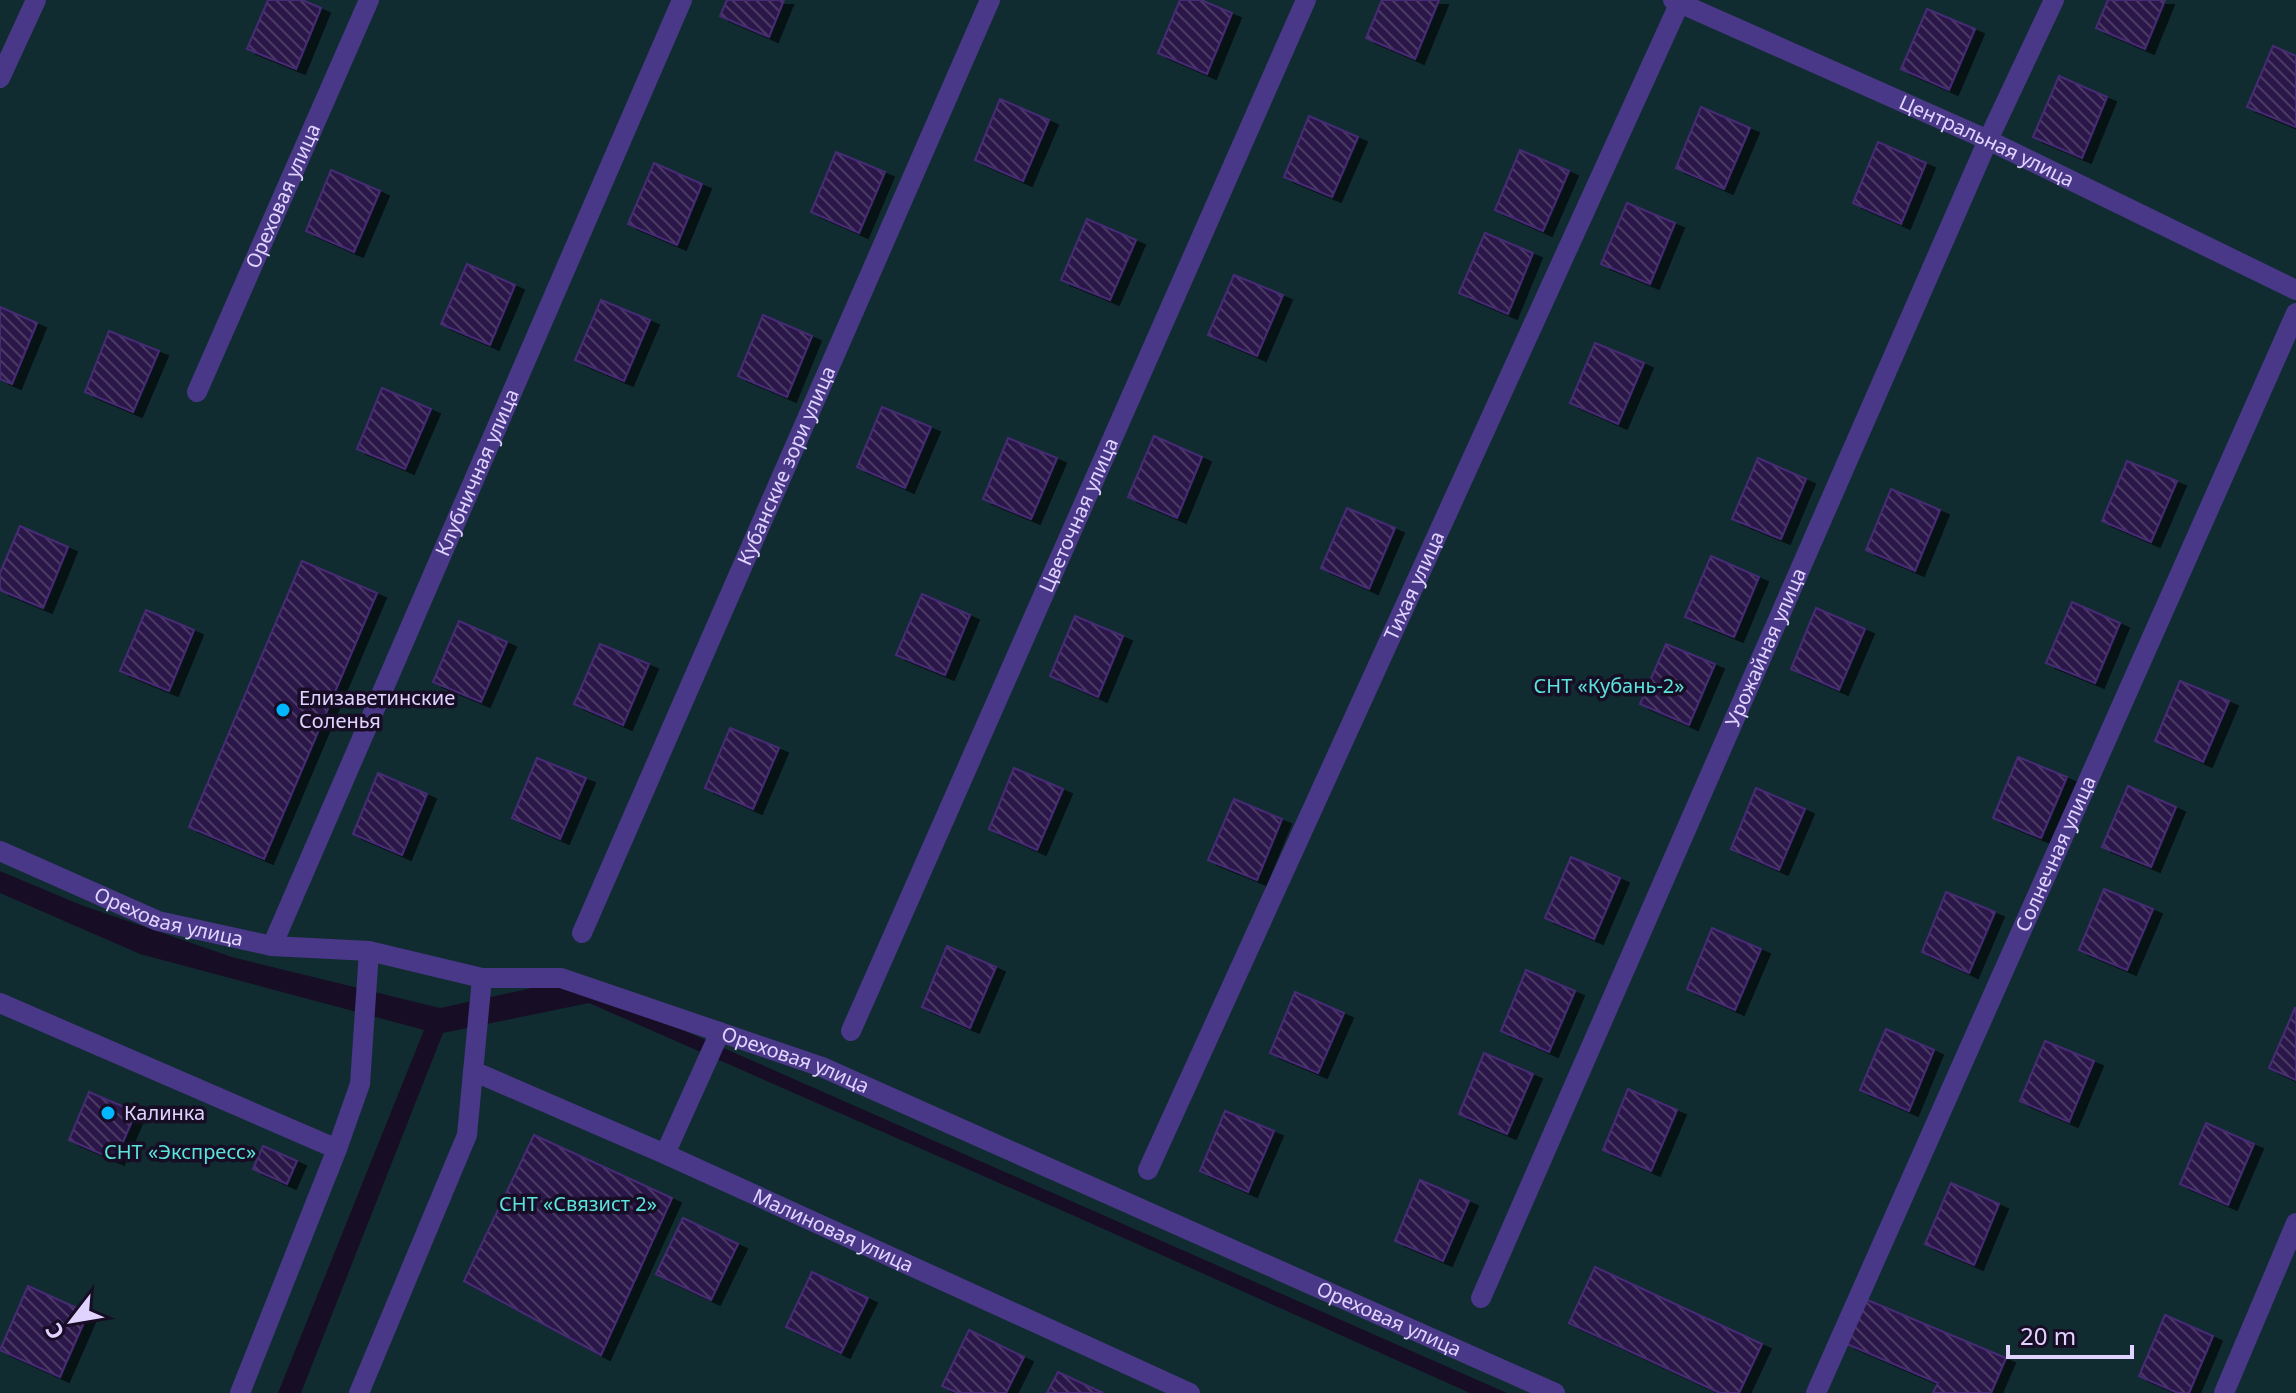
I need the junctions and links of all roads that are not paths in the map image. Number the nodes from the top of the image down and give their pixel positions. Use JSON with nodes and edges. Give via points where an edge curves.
{"nodes":[{"id":1,"x":36,"y":0,"type":"edge"},
{"id":2,"x":369,"y":0,"type":"edge"},
{"id":3,"x":682,"y":0,"type":"edge"},
{"id":4,"x":990,"y":0,"type":"edge"},
{"id":5,"x":1306,"y":0,"type":"edge"},
{"id":6,"x":2054,"y":0,"type":"edge"},
{"id":7,"x":1678,"y":1,"type":"edge"},
{"id":8,"x":0,"y":78,"type":"edge"},
{"id":9,"x":1988,"y":140,"type":"junction"},
{"id":10,"x":2296,"y":290,"type":"edge"},
{"id":11,"x":2296,"y":313,"type":"edge"},
{"id":12,"x":197,"y":392,"type":"dead end"},
{"id":13,"x":0,"y":851,"type":"edge"},
{"id":14,"x":582,"y":933,"type":"dead end"},
{"id":15,"x":272,"y":946,"type":"junction"},
{"id":16,"x":369,"y":951,"type":"junction"},
{"id":17,"x":482,"y":978,"type":"junction"},
{"id":18,"x":0,"y":1003,"type":"edge"},
{"id":19,"x":851,"y":1031,"type":"dead end"},
{"id":20,"x":720,"y":1032,"type":"junction"},
{"id":21,"x":473,"y":1071,"type":"junction"},
{"id":22,"x":337,"y":1149,"type":"junction"},
{"id":23,"x":665,"y":1154,"type":"junction"},
{"id":24,"x":1148,"y":1170,"type":"dead end"},
{"id":25,"x":2296,"y":1223,"type":"edge"},
{"id":26,"x":1481,"y":1298,"type":"dead end"},
{"id":27,"x":240,"y":1393,"type":"edge"},
{"id":28,"x":359,"y":1393,"type":"edge"},
{"id":29,"x":1190,"y":1393,"type":"edge"},
{"id":30,"x":1555,"y":1393,"type":"edge"},
{"id":31,"x":1816,"y":1393,"type":"edge"},
{"id":32,"x":2224,"y":1393,"type":"edge"}],
"edges":[{"from":1,"to":8,"type":"street"},
{"from":2,"to":12,"type":"street","name":"Ореховая улица"},
{"from":3,"to":15,"type":"street","name":"Клубничная улица"},
{"from":4,"to":14,"type":"street","name":"Кубанские зори улица"},
{"from":5,"to":19,"type":"street","name":"Цветочная улица"},
{"from":6,"to":9,"type":"street","name":"Урожайная улица"},
{"from":7,"to":9,"type":"street","name":"Центральная улица"},
{"from":7,"to":24,"type":"street","name":"Тихая улица"},
{"from":9,"to":10,"type":"street","name":"Центральная улица"},
{"from":9,"to":26,"type":"street","name":"Урожайная улица"},
{"from":11,"to":31,"type":"street","name":"Солнечная улица"},
{"from":13,"to":15,"type":"street","name":"Ореховая улица","via":[[158,921]]},
{"from":15,"to":16,"type":"street","name":"Ореховая улица"},
{"from":16,"to":17,"type":"street","name":"Ореховая улица"},
{"from":16,"to":22,"type":"street","via":[[360,1084]]},
{"from":17,"to":20,"type":"street","name":"Ореховая улица","via":[[561,978]]},
{"from":17,"to":21,"type":"street"},
{"from":18,"to":22,"type":"street"},
{"from":20,"to":23,"type":"street"},
{"from":20,"to":30,"type":"street","name":"Ореховая улица","via":[[822,1067]]},
{"from":21,"to":23,"type":"street","name":"Малиновая улица"},
{"from":21,"to":28,"type":"street","via":[[467,1135]]},
{"from":22,"to":27,"type":"street"},
{"from":23,"to":29,"type":"street","name":"Малиновая улица"},
{"from":25,"to":32,"type":"street"}]}
